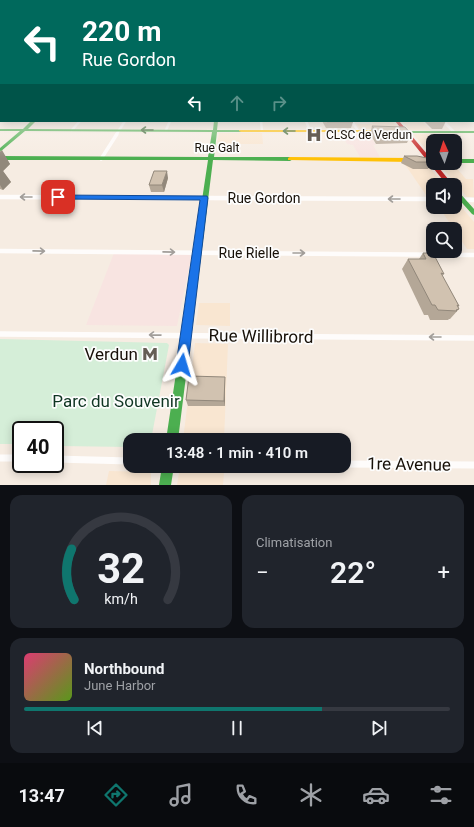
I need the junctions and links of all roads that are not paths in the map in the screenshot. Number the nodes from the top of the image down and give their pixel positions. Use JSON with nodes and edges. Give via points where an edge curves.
{"nodes":[{"id":1,"x":33,"y":122,"type":"edge"},
{"id":2,"x":79,"y":122,"type":"edge"},
{"id":3,"x":124,"y":122,"type":"edge"},
{"id":4,"x":170,"y":122,"type":"edge"},
{"id":5,"x":216,"y":122,"type":"edge"},
{"id":6,"x":261,"y":122,"type":"edge"},
{"id":7,"x":306,"y":122,"type":"edge"},
{"id":8,"x":353,"y":122,"type":"edge"},
{"id":9,"x":398,"y":122,"type":"edge"},
{"id":10,"x":444,"y":122,"type":"edge"},
{"id":11,"x":0,"y":130,"type":"edge"},
{"id":12,"x":24,"y":130,"type":"junction"},
{"id":13,"x":72,"y":130,"type":"junction"},
{"id":14,"x":119,"y":130,"type":"junction"},
{"id":15,"x":166,"y":130,"type":"junction"},
{"id":16,"x":214,"y":131,"type":"junction"},
{"id":17,"x":262,"y":131,"type":"junction"},
{"id":18,"x":310,"y":131,"type":"junction"},
{"id":19,"x":358,"y":131,"type":"junction"},
{"id":20,"x":406,"y":132,"type":"junction"},
{"id":21,"x":454,"y":132,"type":"junction"},
{"id":22,"x":474,"y":132,"type":"edge"},
{"id":23,"x":0,"y":151,"type":"edge"},
{"id":24,"x":426,"y":154,"type":"edge"},
{"id":25,"x":0,"y":158,"type":"edge"},
{"id":26,"x":101,"y":159,"type":"junction"},
{"id":27,"x":210,"y":159,"type":"junction"},
{"id":28,"x":426,"y":160,"type":"edge"},
{"id":29,"x":462,"y":160,"type":"edge"},
{"id":30,"x":474,"y":161,"type":"edge"},
{"id":31,"x":439,"y":170,"type":"edge"},
{"id":32,"x":445,"y":178,"type":"edge"},
{"id":33,"x":0,"y":197,"type":"edge"},
{"id":34,"x":205,"y":198,"type":"junction"},
{"id":35,"x":426,"y":199,"type":"edge"},
{"id":36,"x":462,"y":200,"type":"edge"},
{"id":37,"x":474,"y":200,"type":"edge"},
{"id":38,"x":462,"y":203,"type":"edge"},
{"id":39,"x":474,"y":213,"type":"edge"},
{"id":40,"x":0,"y":250,"type":"edge"},
{"id":41,"x":197,"y":252,"type":"junction"},
{"id":42,"x":474,"y":255,"type":"edge"},
{"id":43,"x":0,"y":334,"type":"edge"},
{"id":44,"x":186,"y":335,"type":"junction"},
{"id":45,"x":474,"y":338,"type":"edge"},
{"id":46,"x":173,"y":433,"type":"edge"},
{"id":47,"x":0,"y":458,"type":"edge"},
{"id":48,"x":12,"y":458,"type":"edge"},
{"id":49,"x":64,"y":459,"type":"edge"},
{"id":50,"x":123,"y":461,"type":"edge"},
{"id":51,"x":351,"y":464,"type":"edge"},
{"id":52,"x":474,"y":465,"type":"edge"},
{"id":53,"x":167,"y":473,"type":"edge"},
{"id":54,"x":165,"y":485,"type":"edge"}],
"edges":[{"from":1,"to":12,"type":"main road"},
{"from":2,"to":13,"type":"street"},
{"from":3,"to":14,"type":"street"},
{"from":4,"to":15,"type":"street"},
{"from":5,"to":16,"type":"main road"},
{"from":6,"to":17,"type":"street"},
{"from":7,"to":18,"type":"street"},
{"from":8,"to":19,"type":"street"},
{"from":9,"to":20,"type":"main road"},
{"from":10,"to":21,"type":"street"},
{"from":11,"to":12,"type":"main road"},
{"from":12,"to":13,"type":"main road"},
{"from":12,"to":23,"type":"main road"},
{"from":13,"to":14,"type":"main road"},
{"from":15,"to":14,"type":"main road","one_way":true},
{"from":14,"to":26,"type":"street"},
{"from":15,"to":16,"type":"main road"},
{"from":16,"to":17,"type":"main road"},
{"from":16,"to":27,"type":"main road"},
{"from":18,"to":17,"type":"main road","one_way":true},
{"from":18,"to":19,"type":"main road"},
{"from":19,"to":20,"type":"main road"},
{"from":20,"to":21,"type":"main road"},
{"from":20,"to":24,"type":"main road"},
{"from":21,"to":22,"type":"main road"},
{"from":25,"to":26,"type":"main road","name":"Rue Galt"},
{"from":26,"to":27,"type":"main road","name":"Rue Galt"},
{"from":27,"to":28,"type":"main road","name":"Rue Galt"},
{"from":27,"to":34,"type":"main road"},
{"from":29,"to":30,"type":"main road"},
{"from":31,"to":32,"type":"main road"},
{"from":34,"to":33,"type":"street","name":"Rue Gordon","one_way":true},
{"from":35,"to":34,"type":"street","name":"Rue Gordon","one_way":true},
{"from":34,"to":41,"type":"main road"},
{"from":36,"to":37,"type":"street"},
{"from":38,"to":39,"type":"main road"},
{"from":40,"to":41,"type":"street","name":"Rue Rielle","one_way":true},
{"from":41,"to":42,"type":"street","name":"Rue Rielle","one_way":true},
{"from":41,"to":44,"type":"main road"},
{"from":44,"to":43,"type":"street","name":"Rue Willibrord","one_way":true},
{"from":45,"to":44,"type":"street","name":"Rue Willibrord","one_way":true},
{"from":44,"to":46,"type":"main road"},
{"from":47,"to":48,"type":"street"},
{"from":49,"to":50,"type":"street"},
{"from":51,"to":52,"type":"street","name":"1re Avenue"},
{"from":53,"to":54,"type":"main road"}]}
